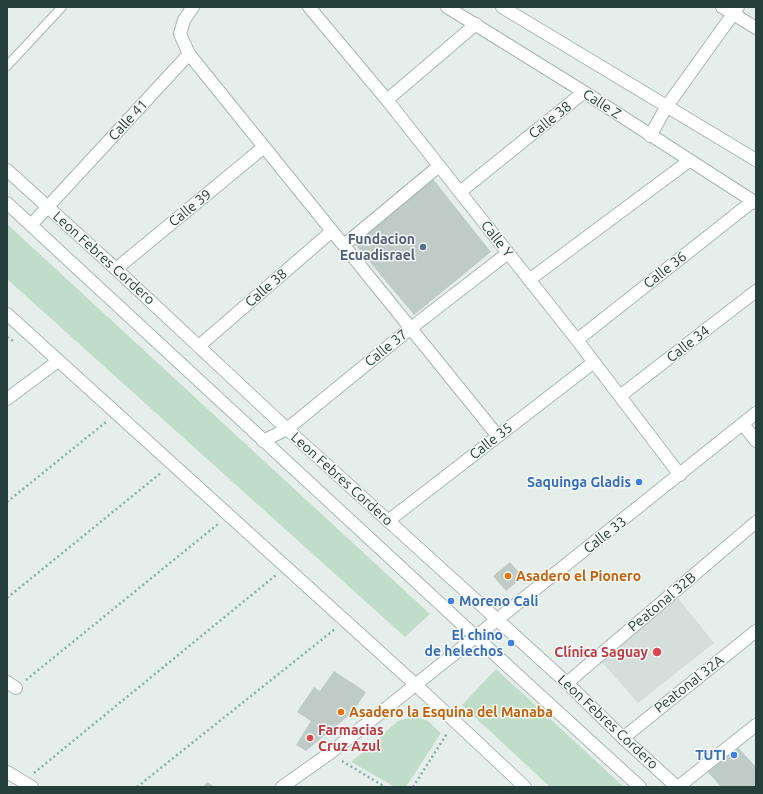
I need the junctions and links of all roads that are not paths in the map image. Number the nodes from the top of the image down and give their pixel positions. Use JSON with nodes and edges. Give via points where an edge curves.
{"nodes":[{"id":1,"x":62,"y":7,"type":"edge"},
{"id":2,"x":193,"y":7,"type":"edge"},
{"id":3,"x":309,"y":7,"type":"edge"},
{"id":4,"x":447,"y":7,"type":"edge"},
{"id":5,"x":502,"y":7,"type":"edge"},
{"id":6,"x":722,"y":7,"type":"edge"},
{"id":7,"x":736,"y":10,"type":"edge"},
{"id":8,"x":476,"y":24,"type":"junction"},
{"id":9,"x":756,"y":28,"type":"edge"},
{"id":10,"x":189,"y":54,"type":"junction"},
{"id":11,"x":7,"y":66,"type":"edge"},
{"id":12,"x":584,"y":92,"type":"junction"},
{"id":13,"x":387,"y":100,"type":"junction"},
{"id":14,"x":667,"y":106,"type":"junction"},
{"id":15,"x":650,"y":136,"type":"junction"},
{"id":16,"x":264,"y":147,"type":"junction"},
{"id":17,"x":756,"y":160,"type":"edge"},
{"id":18,"x":689,"y":161,"type":"junction"},
{"id":19,"x":439,"y":166,"type":"junction"},
{"id":20,"x":7,"y":170,"type":"edge"},
{"id":21,"x":460,"y":192,"type":"junction"},
{"id":22,"x":755,"y":202,"type":"edge"},
{"id":23,"x":7,"y":203,"type":"edge"},
{"id":24,"x":48,"y":207,"type":"junction"},
{"id":25,"x":31,"y":225,"type":"junction"},
{"id":26,"x":332,"y":231,"type":"junction"},
{"id":27,"x":344,"y":245,"type":"junction"},
{"id":28,"x":508,"y":253,"type":"junction"},
{"id":29,"x":116,"y":269,"type":"junction"},
{"id":30,"x":529,"y":280,"type":"junction"},
{"id":31,"x":756,"y":291,"type":"edge"},
{"id":32,"x":7,"y":314,"type":"edge"},
{"id":33,"x":411,"y":328,"type":"junction"},
{"id":34,"x":577,"y":340,"type":"junction"},
{"id":35,"x":199,"y":346,"type":"junction"},
{"id":36,"x":58,"y":361,"type":"junction"},
{"id":37,"x":594,"y":362,"type":"junction"},
{"id":38,"x":620,"y":396,"type":"junction"},
{"id":39,"x":7,"y":399,"type":"edge"},
{"id":40,"x":756,"y":413,"type":"edge"},
{"id":41,"x":743,"y":424,"type":"junction"},
{"id":42,"x":287,"y":429,"type":"junction"},
{"id":43,"x":497,"y":435,"type":"junction"},
{"id":44,"x":263,"y":441,"type":"junction"},
{"id":45,"x":756,"y":442,"type":"edge"},
{"id":46,"x":680,"y":476,"type":"junction"},
{"id":47,"x":388,"y":521,"type":"junction"},
{"id":48,"x":756,"y":522,"type":"edge"},
{"id":49,"x":498,"y":620,"type":"junction"},
{"id":50,"x":756,"y":631,"type":"edge"},
{"id":51,"x":476,"y":637,"type":"junction"},
{"id":52,"x":567,"y":683,"type":"junction"},
{"id":53,"x":416,"y":685,"type":"junction"},
{"id":54,"x":756,"y":725,"type":"edge"},
{"id":55,"x":622,"y":738,"type":"junction"},
{"id":56,"x":7,"y":772,"type":"edge"},
{"id":57,"x":28,"y":784,"type":"edge"},
{"id":58,"x":282,"y":787,"type":"edge"},
{"id":59,"x":525,"y":787,"type":"edge"},
{"id":60,"x":640,"y":787,"type":"edge"},
{"id":61,"x":678,"y":787,"type":"edge"}],
"edges":[{"from":1,"to":11,"type":"lane"},
{"from":2,"to":10,"type":"street","via":[[184,20],[180,34]]},
{"from":3,"to":13,"type":"street","name":"Calle Y"},
{"from":4,"to":8,"type":"street","name":"Calle Z"},
{"from":5,"to":14,"type":"street"},
{"from":6,"to":7,"type":"street"},
{"from":7,"to":9,"type":"street"},
{"from":7,"to":14,"type":"street"},
{"from":8,"to":12,"type":"street","name":"Calle Z"},
{"from":8,"to":13,"type":"street"},
{"from":10,"to":16,"type":"street"},
{"from":10,"to":24,"type":"street","name":"Calle 41"},
{"from":12,"to":15,"type":"street","name":"Calle Z"},
{"from":12,"to":21,"type":"street","name":"Calle 38"},
{"from":13,"to":19,"type":"street","name":"Calle Y"},
{"from":14,"to":15,"type":"street"},
{"from":14,"to":17,"type":"street"},
{"from":15,"to":18,"type":"street","name":"Calle Z"},
{"from":16,"to":26,"type":"street"},
{"from":16,"to":29,"type":"street","name":"Calle 39"},
{"from":18,"to":22,"type":"street","name":"Calle Z"},
{"from":18,"to":30,"type":"street"},
{"from":19,"to":21,"type":"street","name":"Calle Y"},
{"from":19,"to":27,"type":"street"},
{"from":20,"to":24,"type":"street","name":"Leon Febres Cordero"},
{"from":21,"to":28,"type":"street","name":"Calle Y"},
{"from":22,"to":34,"type":"street","name":"Calle 36"},
{"from":23,"to":25,"type":"street","name":"Leon Febres Cordero"},
{"from":24,"to":25,"type":"street","name":"Calle 41"},
{"from":24,"to":29,"type":"street","name":"Leon Febres Cordero"},
{"from":25,"to":44,"type":"street","name":"Leon Febres Cordero"},
{"from":26,"to":27,"type":"street"},
{"from":26,"to":35,"type":"street","name":"Calle 38"},
{"from":27,"to":33,"type":"street"},
{"from":28,"to":30,"type":"street","name":"Calle Y"},
{"from":28,"to":33,"type":"street","name":"Calle 37"},
{"from":29,"to":35,"type":"street","name":"Leon Febres Cordero"},
{"from":30,"to":34,"type":"street","name":"Calle Y"},
{"from":31,"to":38,"type":"street","name":"Calle 34"},
{"from":32,"to":36,"type":"street"},
{"from":33,"to":42,"type":"street","name":"Calle 37"},
{"from":33,"to":43,"type":"street"},
{"from":34,"to":37,"type":"street","name":"Calle Y"},
{"from":35,"to":42,"type":"street","name":"Leon Febres Cordero"},
{"from":36,"to":39,"type":"street"},
{"from":36,"to":53,"type":"street"},
{"from":37,"to":38,"type":"street","name":"Calle Y"},
{"from":37,"to":43,"type":"street","name":"Calle 35"},
{"from":38,"to":46,"type":"street","name":"Calle Y"},
{"from":40,"to":41,"type":"street","name":"Calle 33"},
{"from":41,"to":45,"type":"street"},
{"from":41,"to":46,"type":"street","name":"Calle 33"},
{"from":42,"to":44,"type":"street","name":"Calle 37"},
{"from":42,"to":47,"type":"street","name":"Leon Febres Cordero"},
{"from":43,"to":47,"type":"street","name":"Calle 35"},
{"from":44,"to":51,"type":"street","name":"Leon Febres Cordero"},
{"from":46,"to":49,"type":"street","name":"Calle 33"},
{"from":47,"to":49,"type":"street","name":"Leon Febres Cordero"},
{"from":48,"to":52,"type":"street","name":"Peatonal 32B"},
{"from":49,"to":51,"type":"street","name":"Calle 33"},
{"from":49,"to":52,"type":"street","name":"Leon Febres Cordero"},
{"from":50,"to":55,"type":"street","name":"Peatonal 32A"},
{"from":51,"to":53,"type":"street","name":"Calle 33"},
{"from":51,"to":60,"type":"street","name":"Leon Febres Cordero"},
{"from":52,"to":55,"type":"street","name":"Leon Febres Cordero"},
{"from":53,"to":58,"type":"street","name":"Calle 33","via":[[330,753]]},
{"from":53,"to":59,"type":"street"},
{"from":54,"to":61,"type":"street"},
{"from":55,"to":61,"type":"street","name":"Leon Febres Cordero"},
{"from":56,"to":57,"type":"street"}]}
